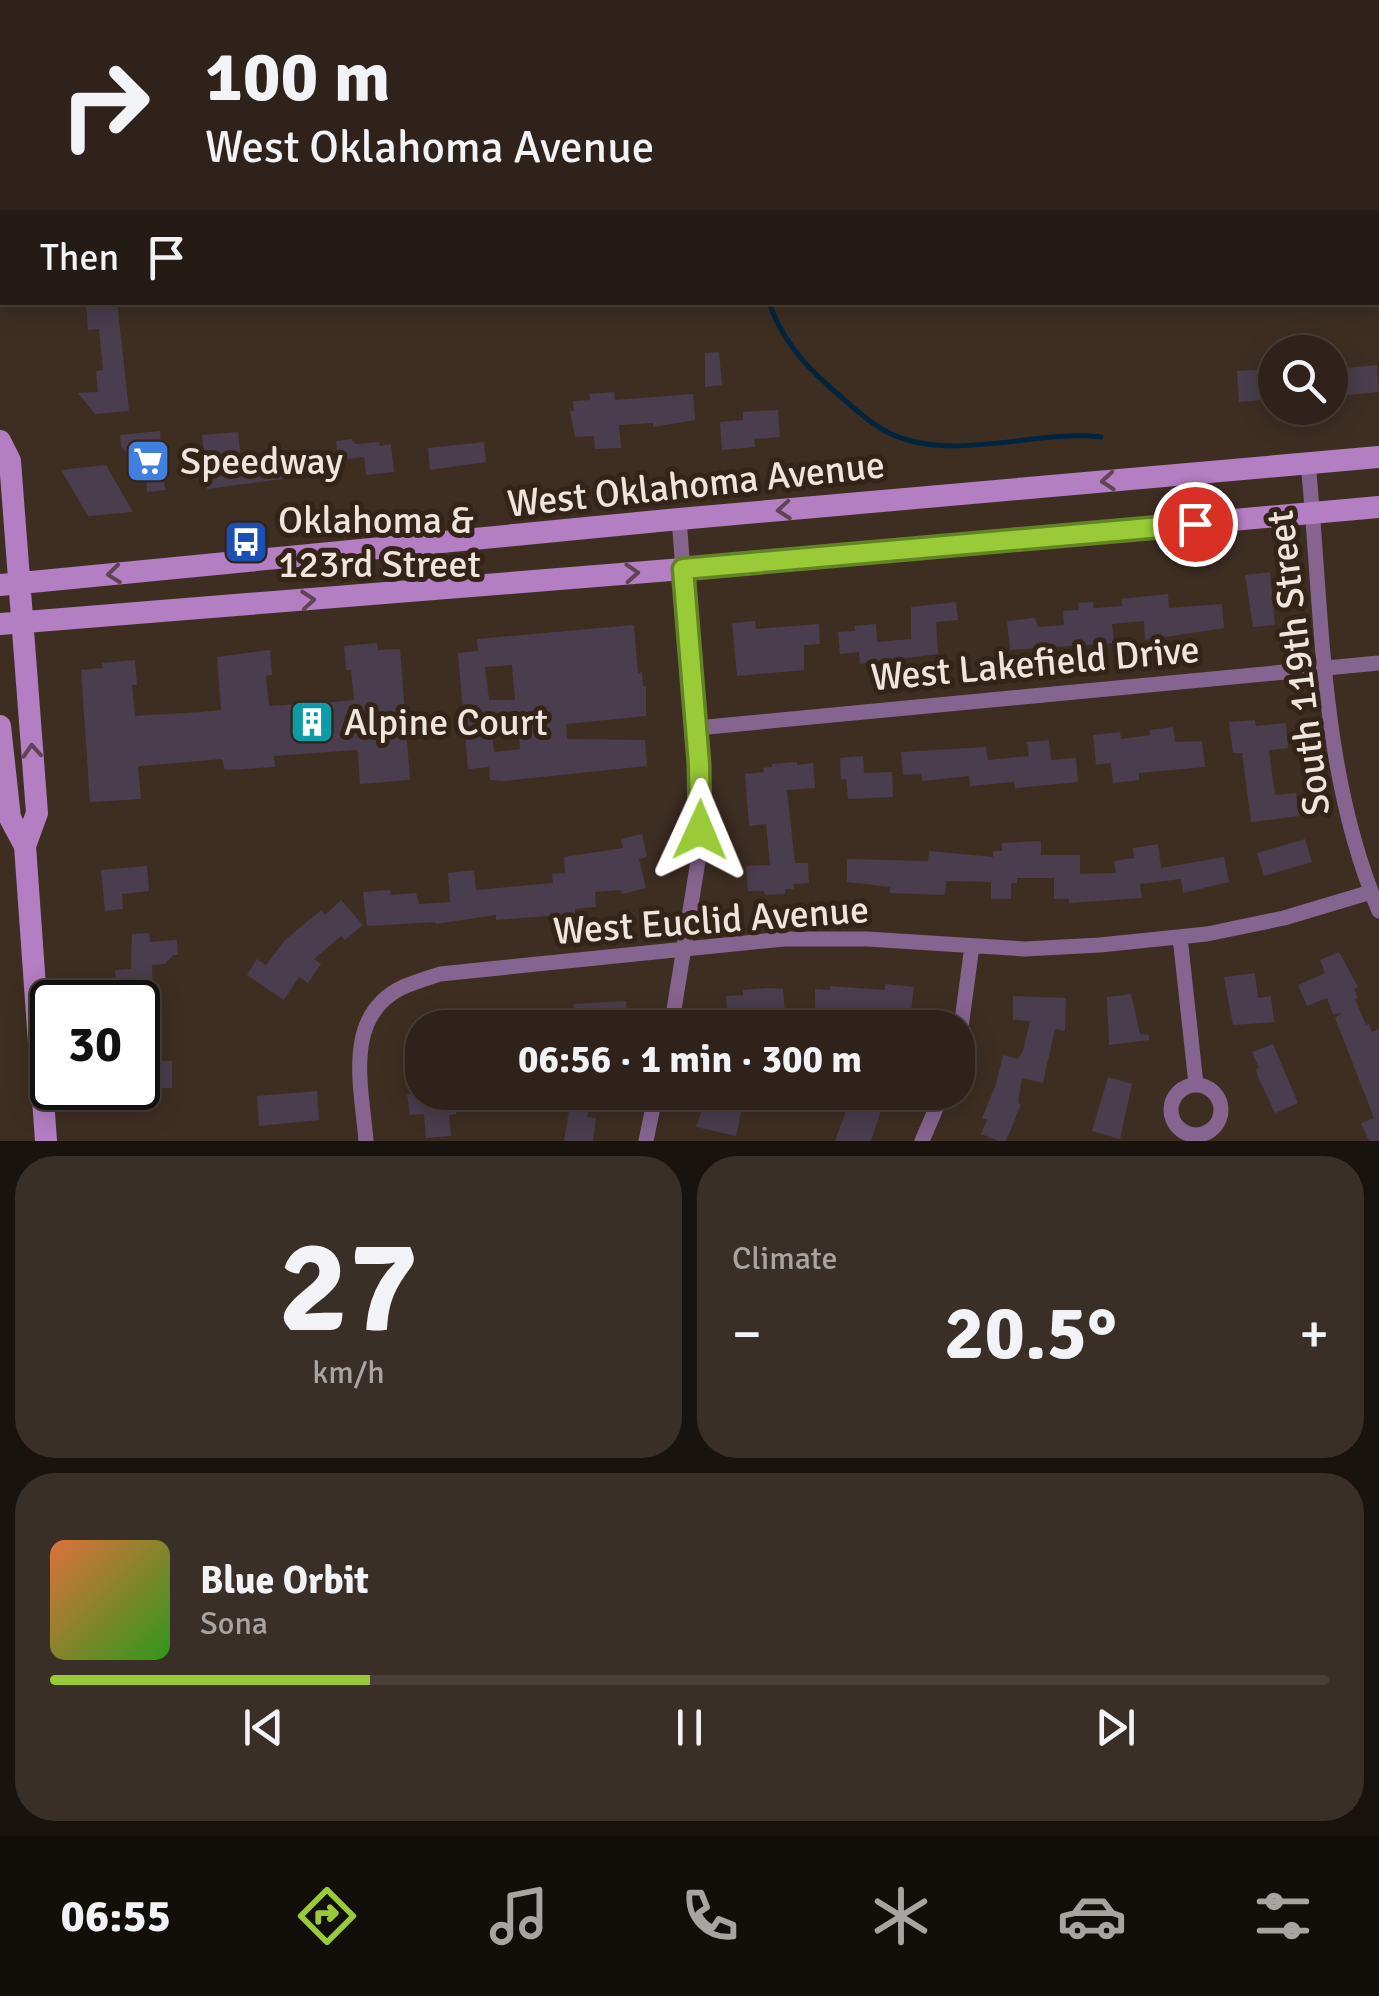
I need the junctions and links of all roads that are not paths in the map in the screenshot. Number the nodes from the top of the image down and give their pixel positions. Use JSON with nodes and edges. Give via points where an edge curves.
{"nodes":[{"id":1,"x":0,"y":441,"type":"edge"},
{"id":2,"x":1379,"y":457,"type":"edge"},
{"id":3,"x":1308,"y":463,"type":"junction"},
{"id":4,"x":1379,"y":507,"type":"edge"},
{"id":5,"x":1313,"y":513,"type":"junction"},
{"id":6,"x":678,"y":519,"type":"junction"},
{"id":7,"x":683,"y":569,"type":"junction"},
{"id":8,"x":10,"y":584,"type":"edge"},
{"id":9,"x":11,"y":623,"type":"edge"},
{"id":10,"x":1379,"y":663,"type":"edge"},
{"id":11,"x":1326,"y":668,"type":"junction"},
{"id":12,"x":0,"y":726,"type":"edge"},
{"id":13,"x":697,"y":728,"type":"junction"},
{"id":14,"x":25,"y":846,"type":"junction"},
{"id":15,"x":1371,"y":892,"type":"junction"},
{"id":16,"x":1379,"y":911,"type":"edge"},
{"id":17,"x":1180,"y":937,"type":"junction"},
{"id":18,"x":972,"y":946,"type":"junction"},
{"id":19,"x":686,"y":948,"type":"junction"},
{"id":20,"x":674,"y":1010,"type":"edge"},
{"id":21,"x":963,"y":1010,"type":"edge"},
{"id":22,"x":1196,"y":1084,"type":"dead end"},
{"id":23,"x":652,"y":1110,"type":"edge"},
{"id":24,"x":935,"y":1110,"type":"edge"},
{"id":25,"x":46,"y":1141,"type":"edge"},
{"id":26,"x":366,"y":1141,"type":"edge"},
{"id":27,"x":646,"y":1141,"type":"edge"},
{"id":28,"x":922,"y":1141,"type":"edge"}],
"edges":[{"from":1,"to":8,"type":"main road","via":[[10,461]]},
{"from":2,"to":3,"type":"main road","name":"West Oklahoma Avenue"},
{"from":3,"to":5,"type":"street","name":"South 119th Street"},
{"from":3,"to":6,"type":"main road","name":"West Oklahoma Avenue","one_way":true},
{"from":4,"to":5,"type":"main road","name":"West Oklahoma Avenue"},
{"from":5,"to":7,"type":"main road","name":"West Oklahoma Avenue"},
{"from":5,"to":11,"type":"street","name":"South 119th Street"},
{"from":6,"to":7,"type":"street"},
{"from":6,"to":8,"type":"main road","name":"West Oklahoma Avenue","one_way":true},
{"from":9,"to":7,"type":"main road","name":"West Oklahoma Avenue","one_way":true},
{"from":7,"to":13,"type":"street"},
{"from":8,"to":9,"type":"main road"},
{"from":14,"to":9,"type":"main road","one_way":true,"via":[[37,813]]},
{"from":10,"to":11,"type":"street","name":"West Lakefield Drive"},
{"from":11,"to":13,"type":"street","name":"West Lakefield Drive"},
{"from":11,"to":15,"type":"street","name":"South 119th Street","via":[[1343,801]]},
{"from":12,"to":14,"type":"main road","via":[[10,818]]},
{"from":13,"to":19,"type":"street","via":[[700,815]]},
{"from":14,"to":25,"type":"main road"},
{"from":15,"to":16,"type":"street","name":"South 119th Street"},
{"from":15,"to":17,"type":"street","name":"West Euclid Avenue","via":[[1284,918]]},
{"from":17,"to":18,"type":"street","name":"West Euclid Avenue","via":[[1025,949]]},
{"from":17,"to":22,"type":"street"},
{"from":18,"to":19,"type":"street","name":"West Euclid Avenue","via":[[784,939]]},
{"from":18,"to":21,"type":"street"},
{"from":19,"to":20,"type":"street"},
{"from":19,"to":26,"type":"street","name":"West Euclid Avenue","via":[[440,974],[399,988],[369,1017],[359,1042]]},
{"from":23,"to":27,"type":"street"},
{"from":24,"to":28,"type":"street"}]}
